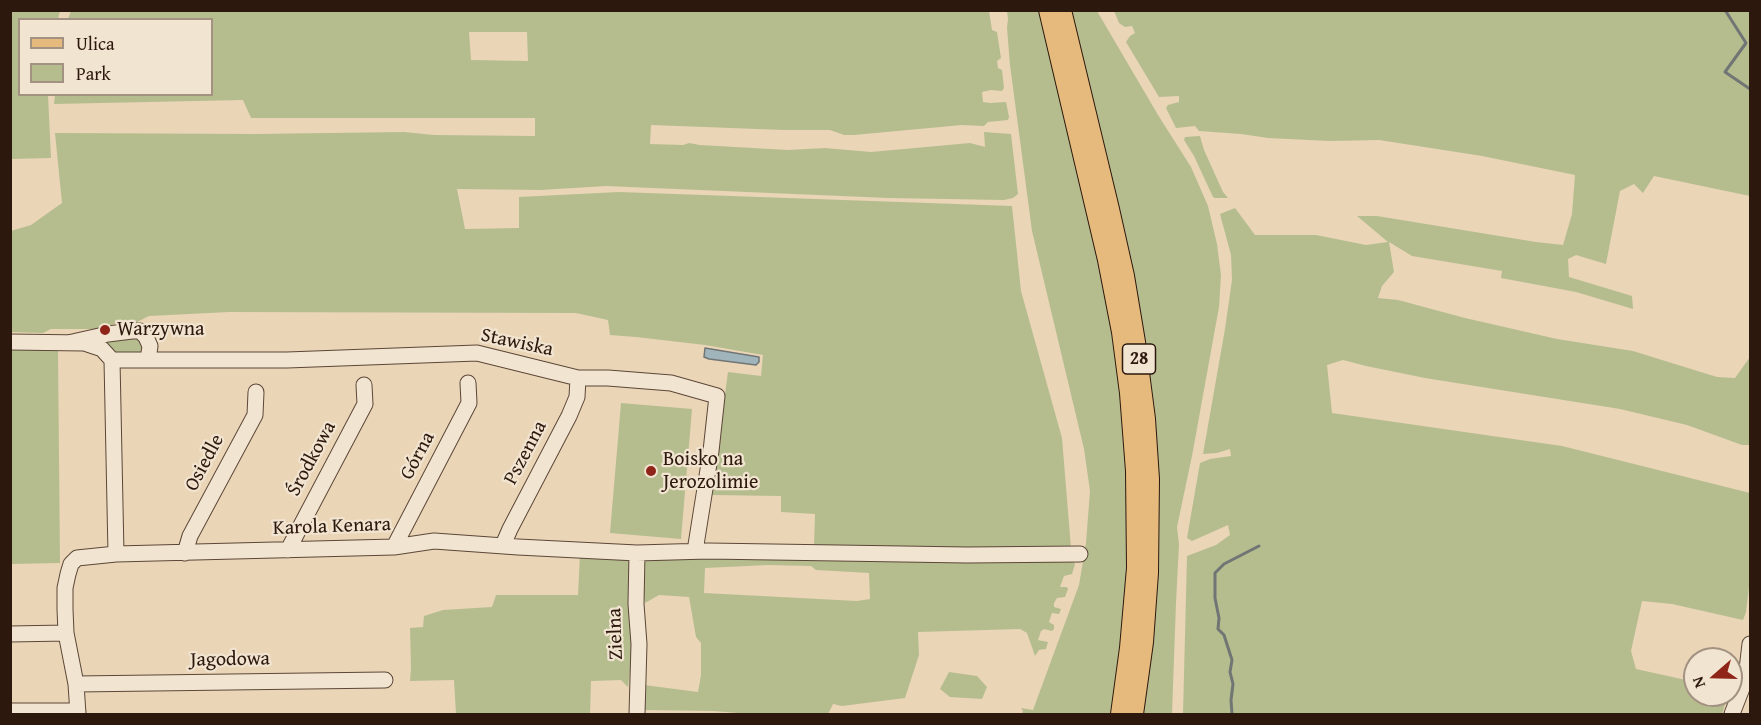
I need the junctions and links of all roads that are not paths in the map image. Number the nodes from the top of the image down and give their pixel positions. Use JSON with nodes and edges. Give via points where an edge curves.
{"nodes":[{"id":1,"x":1048,"y":10,"type":"edge"},
{"id":2,"x":1062,"y":10,"type":"edge"},
{"id":3,"x":10,"y":342,"type":"edge"},
{"id":4,"x":68,"y":343,"type":"junction"},
{"id":5,"x":112,"y":360,"type":"junction"},
{"id":6,"x":148,"y":360,"type":"junction"},
{"id":7,"x":578,"y":378,"type":"junction"},
{"id":8,"x":468,"y":383,"type":"dead end"},
{"id":9,"x":364,"y":385,"type":"dead end"},
{"id":10,"x":256,"y":392,"type":"dead end"},
{"id":11,"x":503,"y":545,"type":"junction"},
{"id":12,"x":394,"y":547,"type":"junction"},
{"id":13,"x":288,"y":550,"type":"junction"},
{"id":14,"x":695,"y":551,"type":"junction"},
{"id":15,"x":185,"y":553,"type":"junction"},
{"id":16,"x":637,"y":553,"type":"junction"},
{"id":17,"x":116,"y":554,"type":"junction"},
{"id":18,"x":1080,"y":554,"type":"dead end"},
{"id":19,"x":66,"y":633,"type":"junction"},
{"id":20,"x":10,"y":634,"type":"edge"},
{"id":21,"x":1750,"y":644,"type":"edge"},
{"id":22,"x":386,"y":680,"type":"dead end"},
{"id":23,"x":76,"y":684,"type":"junction"},
{"id":24,"x":10,"y":711,"type":"edge"},
{"id":25,"x":78,"y":713,"type":"edge"},
{"id":26,"x":637,"y":714,"type":"edge"},
{"id":27,"x":1120,"y":714,"type":"edge"},
{"id":28,"x":1134,"y":714,"type":"edge"},
{"id":29,"x":1732,"y":714,"type":"edge"}],
"edges":[{"from":1,"to":27,"type":"main road","number":"28","via":[[1106,254],[1130,400],[1136,479],[1136,561],[1130,648]]},
{"from":2,"to":28,"type":"main road","number":"28","via":[[1121,258],[1144,406],[1150,479],[1150,555]]},
{"from":3,"to":4,"type":"street"},
{"from":4,"to":5,"type":"street","via":[[102,349]]},
{"from":4,"to":6,"type":"street","via":[[140,331],[150,346]]},
{"from":5,"to":6,"type":"street","name":"Stawiska"},
{"from":5,"to":17,"type":"street"},
{"from":6,"to":7,"type":"street","name":"Stawiska","via":[[477,353]]},
{"from":7,"to":11,"type":"street","name":"Pszenna","via":[[577,397],[569,416]]},
{"from":7,"to":14,"type":"street","name":"Stawiska","via":[[671,383],[717,396]]},
{"from":8,"to":12,"type":"street","name":"Górna","via":[[469,403]]},
{"from":9,"to":13,"type":"street","name":"Środkowa","via":[[365,404]]},
{"from":10,"to":15,"type":"street","name":"Osiedle","via":[[255,415],[190,536]]},
{"from":11,"to":12,"type":"street","name":"Karola Kenara","via":[[434,541]]},
{"from":11,"to":16,"type":"street","name":"Karola Kenara"},
{"from":12,"to":13,"type":"street","name":"Karola Kenara"},
{"from":13,"to":15,"type":"street","name":"Karola Kenara"},
{"from":14,"to":16,"type":"street","name":"Karola Kenara"},
{"from":14,"to":18,"type":"street","name":"Karola Kenara"},
{"from":15,"to":17,"type":"street","name":"Karola Kenara"},
{"from":16,"to":26,"type":"street","name":"Zielna"},
{"from":17,"to":19,"type":"street","name":"Karola Kenara","via":[[76,558],[71,564],[65,588]]},
{"from":19,"to":20,"type":"street"},
{"from":19,"to":23,"type":"street","name":"Karola Kenara"},
{"from":21,"to":29,"type":"street","via":[[1746,678]]},
{"from":22,"to":23,"type":"street","name":"Jagodowa"},
{"from":23,"to":25,"type":"street","name":"Karola Kenara"},
{"from":24,"to":25,"type":"street"}]}
